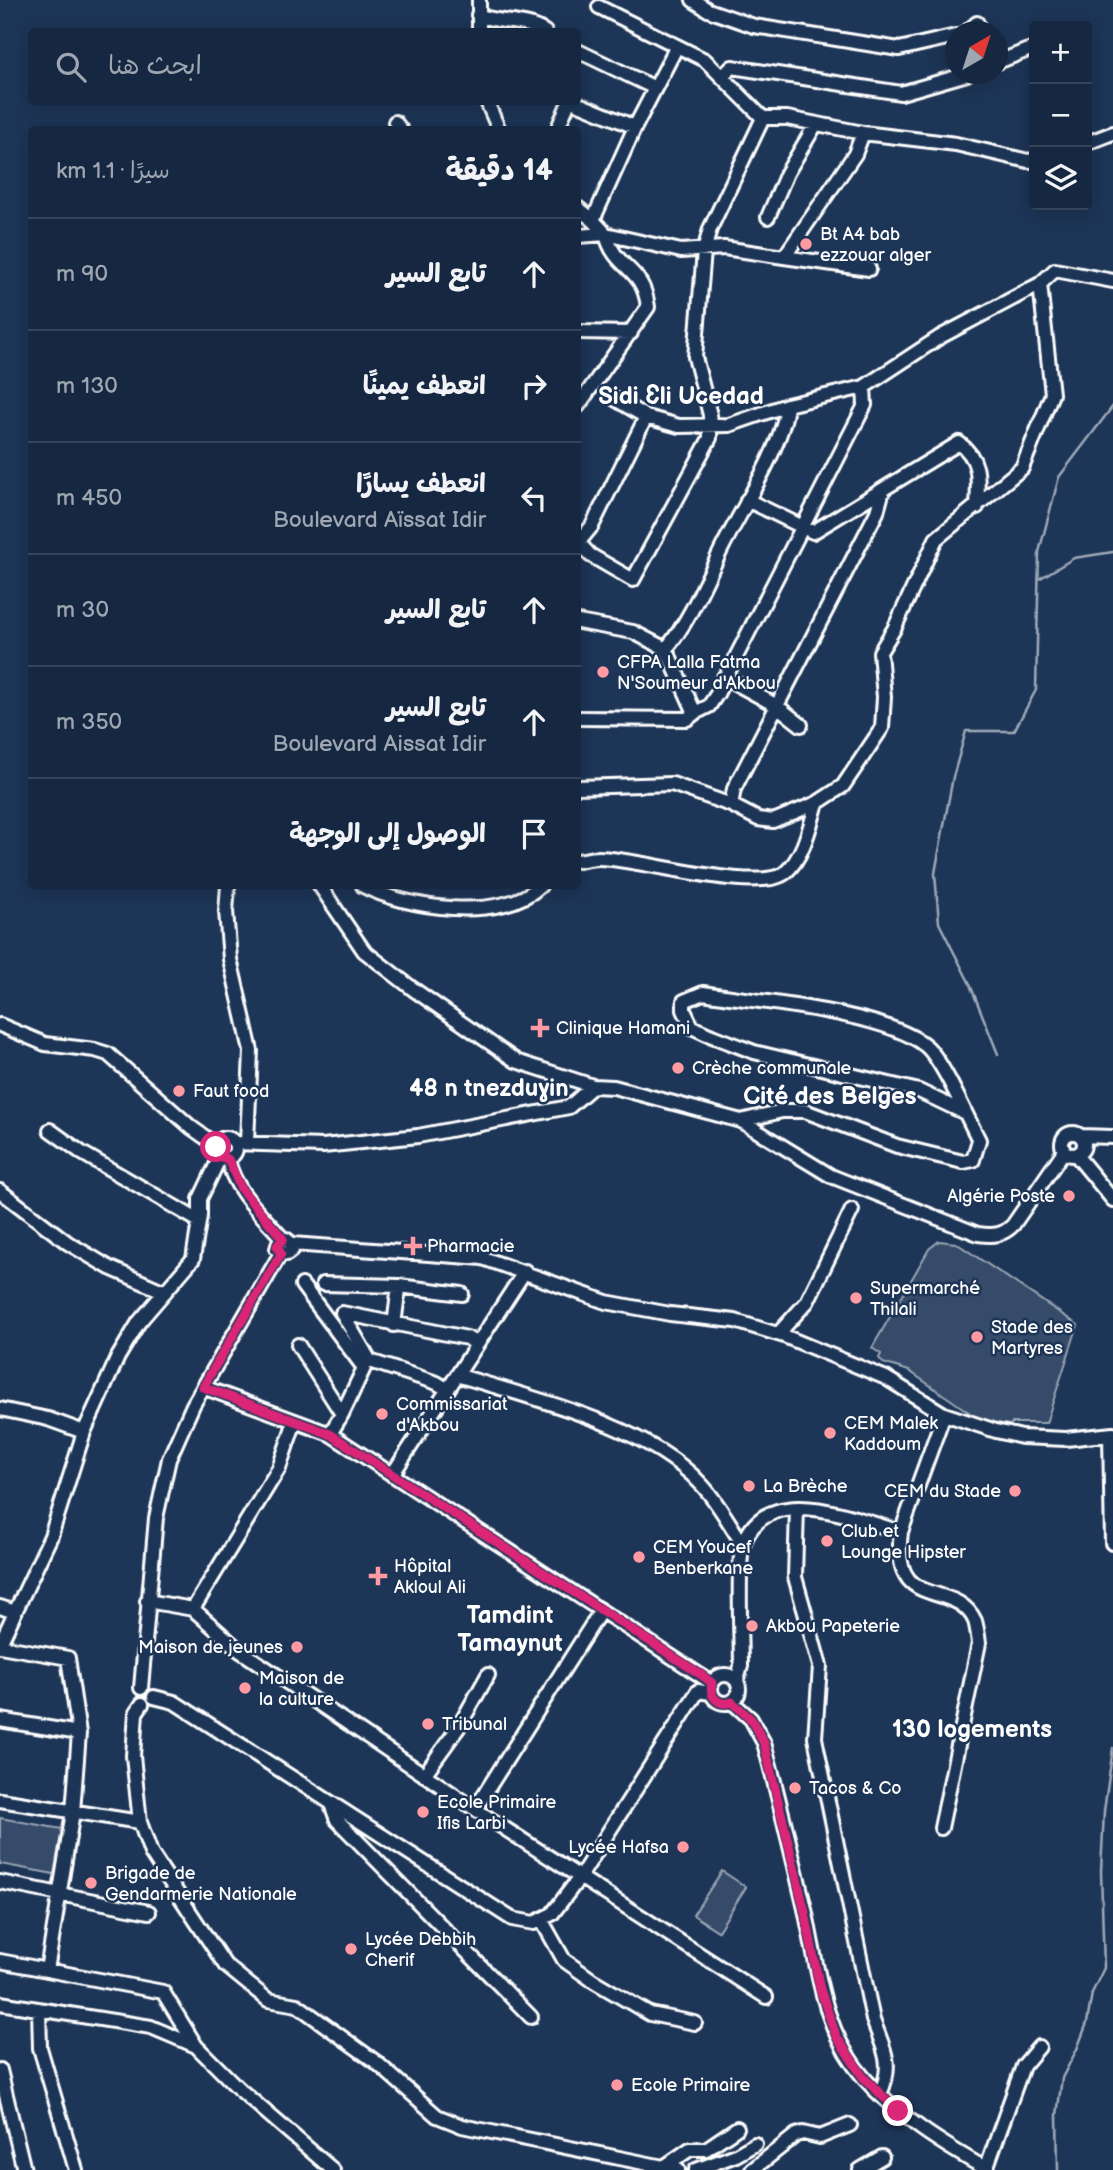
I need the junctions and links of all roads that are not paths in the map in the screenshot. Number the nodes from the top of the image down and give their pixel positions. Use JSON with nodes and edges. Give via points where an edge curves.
{"nodes":[{"id":1,"x":479,"y":0,"type":"edge"},
{"id":2,"x":692,"y":0,"type":"edge"},
{"id":3,"x":599,"y":7,"type":"dead end"},
{"id":4,"x":478,"y":15,"type":"junction"},
{"id":5,"x":479,"y":28,"type":"edge"},
{"id":6,"x":540,"y":28,"type":"edge"},
{"id":7,"x":945,"y":39,"type":"edge"},
{"id":8,"x":677,"y":46,"type":"junction"},
{"id":9,"x":1028,"y":50,"type":"dead end"},
{"id":10,"x":581,"y":52,"type":"edge"},
{"id":11,"x":1008,"y":58,"type":"edge"},
{"id":12,"x":722,"y":77,"type":"junction"},
{"id":13,"x":945,"y":80,"type":"edge"},
{"id":14,"x":655,"y":88,"type":"junction"},
{"id":15,"x":581,"y":104,"type":"edge"},
{"id":16,"x":488,"y":105,"type":"edge"},
{"id":17,"x":568,"y":105,"type":"edge"},
{"id":18,"x":763,"y":118,"type":"junction"},
{"id":19,"x":816,"y":124,"type":"junction"},
{"id":20,"x":497,"y":126,"type":"edge"},
{"id":21,"x":559,"y":126,"type":"edge"},
{"id":22,"x":635,"y":127,"type":"junction"},
{"id":23,"x":1113,"y":133,"type":"edge"},
{"id":24,"x":863,"y":134,"type":"junction"},
{"id":25,"x":1092,"y":141,"type":"edge"},
{"id":26,"x":1029,"y":161,"type":"edge"},
{"id":27,"x":581,"y":210,"type":"edge"},
{"id":28,"x":768,"y":217,"type":"dead end"},
{"id":29,"x":593,"y":220,"type":"junction"},
{"id":30,"x":606,"y":234,"type":"junction"},
{"id":31,"x":581,"y":236,"type":"edge"},
{"id":32,"x":704,"y":251,"type":"junction"},
{"id":33,"x":784,"y":257,"type":"junction"},
{"id":34,"x":869,"y":269,"type":"dead end"},
{"id":35,"x":1113,"y":281,"type":"edge"},
{"id":36,"x":1040,"y":284,"type":"junction"},
{"id":37,"x":581,"y":332,"type":"edge"},
{"id":38,"x":631,"y":333,"type":"junction"},
{"id":39,"x":864,"y":387,"type":"junction"},
{"id":40,"x":615,"y":399,"type":"dead end"},
{"id":41,"x":581,"y":402,"type":"edge"},
{"id":42,"x":787,"y":405,"type":"junction"},
{"id":43,"x":646,"y":417,"type":"junction"},
{"id":44,"x":711,"y":427,"type":"junction"},
{"id":45,"x":883,"y":491,"type":"junction"},
{"id":46,"x":747,"y":500,"type":"junction"},
{"id":47,"x":977,"y":506,"type":"junction"},
{"id":48,"x":803,"y":530,"type":"junction"},
{"id":49,"x":581,"y":539,"type":"edge"},
{"id":50,"x":581,"y":546,"type":"edge"},
{"id":51,"x":581,"y":623,"type":"edge"},
{"id":52,"x":666,"y":649,"type":"junction"},
{"id":53,"x":724,"y":677,"type":"junction"},
{"id":54,"x":778,"y":706,"type":"junction"},
{"id":55,"x":695,"y":713,"type":"junction"},
{"id":56,"x":581,"y":718,"type":"edge"},
{"id":57,"x":801,"y":725,"type":"dead end"},
{"id":58,"x":581,"y":787,"type":"edge"},
{"id":59,"x":817,"y":803,"type":"junction"},
{"id":60,"x":731,"y":805,"type":"junction"},
{"id":61,"x":581,"y":861,"type":"edge"},
{"id":62,"x":228,"y":889,"type":"edge"},
{"id":63,"x":322,"y":889,"type":"edge"},
{"id":64,"x":371,"y":889,"type":"edge"},
{"id":65,"x":536,"y":889,"type":"edge"},
{"id":66,"x":0,"y":1025,"type":"edge"},
{"id":67,"x":593,"y":1086,"type":"junction"},
{"id":68,"x":963,"y":1112,"type":"junction"},
{"id":69,"x":741,"y":1121,"type":"junction"},
{"id":70,"x":50,"y":1130,"type":"dead end"},
{"id":71,"x":1081,"y":1136,"type":"junction"},
{"id":72,"x":1113,"y":1137,"type":"edge"},
{"id":73,"x":241,"y":1142,"type":"junction"},
{"id":74,"x":221,"y":1153,"type":"junction"},
{"id":75,"x":1074,"y":1153,"type":"junction"},
{"id":76,"x":1113,"y":1186,"type":"edge"},
{"id":77,"x":0,"y":1191,"type":"edge"},
{"id":78,"x":1113,"y":1200,"type":"edge"},
{"id":79,"x":852,"y":1210,"type":"dead end"},
{"id":80,"x":200,"y":1221,"type":"junction"},
{"id":81,"x":288,"y":1242,"type":"junction"},
{"id":82,"x":525,"y":1271,"type":"junction"},
{"id":83,"x":323,"y":1284,"type":"dead end"},
{"id":84,"x":302,"y":1285,"type":"dead end"},
{"id":85,"x":399,"y":1286,"type":"junction"},
{"id":86,"x":164,"y":1292,"type":"junction"},
{"id":87,"x":462,"y":1294,"type":"dead end"},
{"id":88,"x":394,"y":1325,"type":"junction"},
{"id":89,"x":778,"y":1334,"type":"junction"},
{"id":90,"x":298,"y":1345,"type":"dead end"},
{"id":91,"x":477,"y":1345,"type":"junction"},
{"id":92,"x":457,"y":1375,"type":"junction"},
{"id":93,"x":203,"y":1387,"type":"junction"},
{"id":94,"x":448,"y":1390,"type":"junction"},
{"id":95,"x":0,"y":1409,"type":"edge"},
{"id":96,"x":342,"y":1413,"type":"junction"},
{"id":97,"x":944,"y":1414,"type":"junction"},
{"id":98,"x":295,"y":1421,"type":"junction"},
{"id":99,"x":84,"y":1432,"type":"junction"},
{"id":100,"x":330,"y":1434,"type":"junction"},
{"id":101,"x":1111,"y":1435,"type":"edge"},
{"id":102,"x":392,"y":1475,"type":"junction"},
{"id":103,"x":797,"y":1508,"type":"junction"},
{"id":104,"x":901,"y":1532,"type":"junction"},
{"id":105,"x":1112,"y":1543,"type":"edge"},
{"id":106,"x":743,"y":1544,"type":"junction"},
{"id":107,"x":146,"y":1601,"type":"junction"},
{"id":108,"x":0,"y":1607,"type":"edge"},
{"id":109,"x":193,"y":1609,"type":"junction"},
{"id":110,"x":15,"y":1612,"type":"junction"},
{"id":111,"x":600,"y":1612,"type":"junction"},
{"id":112,"x":0,"y":1645,"type":"edge"},
{"id":113,"x":488,"y":1675,"type":"dead end"},
{"id":114,"x":737,"y":1681,"type":"junction"},
{"id":115,"x":141,"y":1688,"type":"junction"},
{"id":116,"x":711,"y":1688,"type":"junction"},
{"id":117,"x":153,"y":1697,"type":"junction"},
{"id":118,"x":732,"y":1702,"type":"junction"},
{"id":119,"x":142,"y":1704,"type":"junction"},
{"id":120,"x":0,"y":1720,"type":"edge"},
{"id":121,"x":79,"y":1733,"type":"junction"},
{"id":122,"x":424,"y":1775,"type":"junction"},
{"id":123,"x":0,"y":1800,"type":"edge"},
{"id":124,"x":331,"y":1804,"type":"junction"},
{"id":125,"x":475,"y":1809,"type":"junction"},
{"id":126,"x":73,"y":1812,"type":"junction"},
{"id":127,"x":140,"y":1822,"type":"junction"},
{"id":128,"x":941,"y":1828,"type":"dead end"},
{"id":129,"x":580,"y":1877,"type":"junction"},
{"id":130,"x":0,"y":1882,"type":"edge"},
{"id":131,"x":61,"y":1895,"type":"junction"},
{"id":132,"x":149,"y":1912,"type":"dead end"},
{"id":133,"x":542,"y":1921,"type":"junction"},
{"id":134,"x":0,"y":1961,"type":"edge"},
{"id":135,"x":47,"y":1970,"type":"junction"},
{"id":136,"x":765,"y":1997,"type":"dead end"},
{"id":137,"x":0,"y":2003,"type":"edge"},
{"id":138,"x":39,"y":2009,"type":"junction"},
{"id":139,"x":531,"y":2017,"type":"dead end"},
{"id":140,"x":695,"y":2023,"type":"dead end"},
{"id":141,"x":197,"y":2046,"type":"junction"},
{"id":142,"x":1040,"y":2047,"type":"dead end"},
{"id":143,"x":0,"y":2070,"type":"edge"},
{"id":144,"x":880,"y":2094,"type":"junction"},
{"id":145,"x":850,"y":2125,"type":"dead end"},
{"id":146,"x":737,"y":2129,"type":"dead end"},
{"id":147,"x":755,"y":2144,"type":"dead end"},
{"id":148,"x":882,"y":2157,"type":"dead end"},
{"id":149,"x":664,"y":2167,"type":"junction"},
{"id":150,"x":24,"y":2170,"type":"edge"},
{"id":151,"x":76,"y":2170,"type":"edge"},
{"id":152,"x":333,"y":2170,"type":"edge"},
{"id":153,"x":678,"y":2170,"type":"edge"},
{"id":154,"x":696,"y":2170,"type":"edge"},
{"id":155,"x":752,"y":2170,"type":"edge"},
{"id":156,"x":860,"y":2170,"type":"edge"},
{"id":157,"x":987,"y":2170,"type":"edge"}],
"edges":[{"from":1,"to":4,"type":"street"},
{"from":2,"to":7,"type":"street","via":[[754,26],[899,49]]},
{"from":3,"to":8,"type":"street"},
{"from":4,"to":5,"type":"street"},
{"from":4,"to":6,"type":"street"},
{"from":8,"to":12,"type":"street","via":[[705,60]]},
{"from":8,"to":14,"type":"street"},
{"from":9,"to":11,"type":"street"},
{"from":10,"to":14,"type":"street"},
{"from":12,"to":13,"type":"street","via":[[732,67],[901,93]]},
{"from":12,"to":18,"type":"street"},
{"from":14,"to":22,"type":"street"},
{"from":15,"to":22,"type":"street"},
{"from":16,"to":20,"type":"street"},
{"from":17,"to":21,"type":"street"},
{"from":18,"to":19,"type":"street"},
{"from":18,"to":32,"type":"street"},
{"from":19,"to":24,"type":"street"},
{"from":19,"to":28,"type":"street"},
{"from":22,"to":29,"type":"street"},
{"from":23,"to":25,"type":"street"},
{"from":24,"to":26,"type":"street","via":[[956,144]]},
{"from":24,"to":33,"type":"street","via":[[855,154]]},
{"from":27,"to":29,"type":"street"},
{"from":29,"to":30,"type":"street"},
{"from":30,"to":31,"type":"street"},
{"from":30,"to":32,"type":"street","via":[[681,251]]},
{"from":30,"to":38,"type":"street","via":[[611,254],[638,276],[646,292],[648,307]]},
{"from":32,"to":33,"type":"street","via":[[724,248]]},
{"from":32,"to":44,"type":"street","via":[[695,357]]},
{"from":33,"to":34,"type":"street"},
{"from":35,"to":36,"type":"street","via":[[1055,270]]},
{"from":36,"to":39,"type":"street","via":[[940,337]]},
{"from":36,"to":47,"type":"street","via":[[1052,394],[1022,468]]},
{"from":37,"to":38,"type":"street"},
{"from":38,"to":41,"type":"street"},
{"from":39,"to":42,"type":"street"},
{"from":39,"to":48,"type":"street","via":[[865,405]]},
{"from":40,"to":43,"type":"street"},
{"from":42,"to":44,"type":"street"},
{"from":42,"to":46,"type":"street","via":[[786,420]]},
{"from":43,"to":44,"type":"street","via":[[679,426]]},
{"from":43,"to":49,"type":"street"},
{"from":44,"to":50,"type":"street","via":[[710,438],[633,580]]},
{"from":45,"to":47,"type":"street","via":[[959,443],[970,451],[979,469]]},
{"from":45,"to":48,"type":"street","via":[[813,533]]},
{"from":45,"to":54,"type":"street","via":[[877,512]]},
{"from":46,"to":48,"type":"street"},
{"from":46,"to":52,"type":"street"},
{"from":47,"to":59,"type":"street","via":[[936,539],[880,652],[882,728],[843,786]]},
{"from":48,"to":53,"type":"street"},
{"from":51,"to":52,"type":"street","via":[[633,632]]},
{"from":52,"to":55,"type":"street"},
{"from":53,"to":54,"type":"street"},
{"from":53,"to":55,"type":"street","via":[[709,706]]},
{"from":54,"to":57,"type":"street"},
{"from":54,"to":60,"type":"street","via":[[734,789]]},
{"from":55,"to":56,"type":"street","via":[[687,719]]},
{"from":58,"to":60,"type":"street","via":[[672,784]]},
{"from":59,"to":60,"type":"street","via":[[773,821]]},
{"from":59,"to":61,"type":"street","via":[[794,862],[774,878],[756,880],[599,858]]},
{"from":62,"to":73,"type":"street","via":[[230,959],[251,1051]]},
{"from":63,"to":67,"type":"street","via":[[364,951],[413,989],[516,1061]]},
{"from":64,"to":65,"type":"street","via":[[407,902],[466,910],[526,896]]},
{"from":66,"to":74,"type":"street","via":[[45,1044],[108,1054]]},
{"from":67,"to":69,"type":"street","via":[[614,1087]]},
{"from":67,"to":73,"type":"street","via":[[569,1107],[418,1136],[323,1146]]},
{"from":68,"to":68,"type":"street","via":[[928,1047],[906,1033],[783,1003],[703,993],[684,1001],[692,1027],[707,1034],[754,1052],[919,1091]]},
{"from":68,"to":69,"type":"street","via":[[979,1140],[973,1160],[963,1162],[897,1146],[805,1111],[782,1111]]},
{"from":69,"to":75,"type":"street","via":[[831,1176],[991,1236],[1004,1234],[1013,1225]]},
{"from":70,"to":80,"type":"street"},
{"from":71,"to":72,"type":"street"},
{"from":71,"to":75,"type":"street","via":[[1085,1142]]},
{"from":71,"to":75,"type":"street","via":[[1070,1133],[1064,1137]]},
{"from":73,"to":74,"type":"street","via":[[236,1152]]},
{"from":74,"to":80,"type":"street","via":[[200,1199]]},
{"from":74,"to":81,"type":"street","via":[[241,1189]]},
{"from":75,"to":76,"type":"street"},
{"from":75,"to":78,"type":"street"},
{"from":77,"to":86,"type":"street","via":[[110,1268]]},
{"from":79,"to":89,"type":"street","via":[[807,1302]]},
{"from":80,"to":86,"type":"street","via":[[193,1259]]},
{"from":81,"to":82,"type":"street","via":[[483,1258]]},
{"from":81,"to":93,"type":"street","via":[[289,1253],[281,1254]]},
{"from":82,"to":89,"type":"street","via":[[606,1301],[735,1321]]},
{"from":82,"to":91,"type":"street"},
{"from":83,"to":85,"type":"street"},
{"from":84,"to":96,"type":"street","via":[[364,1368]]},
{"from":85,"to":87,"type":"street"},
{"from":85,"to":88,"type":"street"},
{"from":86,"to":99,"type":"street","via":[[118,1357]]},
{"from":88,"to":91,"type":"street","via":[[467,1338]]},
{"from":88,"to":94,"type":"street","via":[[342,1313],[370,1360]]},
{"from":89,"to":97,"type":"street","via":[[886,1378]]},
{"from":90,"to":96,"type":"street"},
{"from":91,"to":92,"type":"street"},
{"from":92,"to":94,"type":"street"},
{"from":92,"to":106,"type":"street","via":[[582,1414],[658,1450],[701,1483]]},
{"from":93,"to":98,"type":"street"},
{"from":93,"to":107,"type":"street","via":[[169,1459]]},
{"from":94,"to":102,"type":"street"},
{"from":95,"to":99,"type":"street"},
{"from":96,"to":100,"type":"street"},
{"from":97,"to":101,"type":"street","via":[[1022,1437]]},
{"from":97,"to":104,"type":"street"},
{"from":98,"to":100,"type":"street"},
{"from":98,"to":109,"type":"street","via":[[279,1468]]},
{"from":99,"to":110,"type":"street","via":[[51,1535]]},
{"from":100,"to":102,"type":"street"},
{"from":101,"to":105,"type":"street"},
{"from":102,"to":111,"type":"street"},
{"from":103,"to":104,"type":"street","via":[[818,1509]]},
{"from":103,"to":106,"type":"street","via":[[782,1507],[761,1518]]},
{"from":103,"to":144,"type":"street","via":[[795,1577],[820,1666],[815,1738],[873,2020],[888,2059],[889,2076]]},
{"from":104,"to":128,"type":"street","via":[[900,1556],[906,1578],[915,1587],[960,1605],[974,1619],[979,1643]]},
{"from":106,"to":114,"type":"street"},
{"from":107,"to":109,"type":"street"},
{"from":107,"to":115,"type":"street"},
{"from":108,"to":110,"type":"street"},
{"from":109,"to":122,"type":"street","via":[[239,1650]]},
{"from":110,"to":112,"type":"street"},
{"from":111,"to":116,"type":"street"},
{"from":111,"to":125,"type":"street"},
{"from":112,"to":121,"type":"street","via":[[68,1658]]},
{"from":113,"to":122,"type":"street"},
{"from":114,"to":116,"type":"street","via":[[721,1675]]},
{"from":114,"to":118,"type":"street","via":[[739,1689]]},
{"from":115,"to":117,"type":"street","via":[[149,1688]]},
{"from":115,"to":119,"type":"street","via":[[136,1697]]},
{"from":116,"to":118,"type":"street","via":[[720,1703]]},
{"from":116,"to":129,"type":"street","via":[[698,1691]]},
{"from":117,"to":119,"type":"street"},
{"from":117,"to":124,"type":"street","via":[[174,1702]]},
{"from":118,"to":144,"type":"street","via":[[751,1719],[764,1743],[820,1989],[836,2036]]},
{"from":119,"to":127,"type":"street","via":[[136,1713],[133,1756]]},
{"from":120,"to":121,"type":"street"},
{"from":121,"to":126,"type":"street"},
{"from":122,"to":125,"type":"street"},
{"from":123,"to":126,"type":"street"},
{"from":124,"to":133,"type":"street","via":[[512,1919]]},
{"from":124,"to":139,"type":"street","via":[[337,1820]]},
{"from":125,"to":129,"type":"street"},
{"from":126,"to":127,"type":"street"},
{"from":126,"to":131,"type":"street"},
{"from":127,"to":149,"type":"street","via":[[151,1853],[225,1965],[268,2000],[297,2005],[376,2062],[437,2116],[463,2126]]},
{"from":129,"to":133,"type":"street"},
{"from":129,"to":136,"type":"street"},
{"from":130,"to":131,"type":"street"},
{"from":131,"to":132,"type":"street"},
{"from":131,"to":135,"type":"street"},
{"from":133,"to":140,"type":"street","via":[[564,1960],[592,1980],[650,2014]]},
{"from":134,"to":135,"type":"street"},
{"from":135,"to":141,"type":"street","via":[[163,1992]]},
{"from":137,"to":138,"type":"street"},
{"from":138,"to":141,"type":"street","via":[[151,2026]]},
{"from":138,"to":151,"type":"street","via":[[40,2048]]},
{"from":141,"to":152,"type":"street"},
{"from":142,"to":157,"type":"street","via":[[1023,2066]]},
{"from":143,"to":150,"type":"street"},
{"from":144,"to":157,"type":"street"},
{"from":145,"to":155,"type":"street","via":[[820,2137],[796,2135]]},
{"from":146,"to":149,"type":"street"},
{"from":147,"to":154,"type":"street"},
{"from":148,"to":156,"type":"street"},
{"from":149,"to":153,"type":"street"}]}
